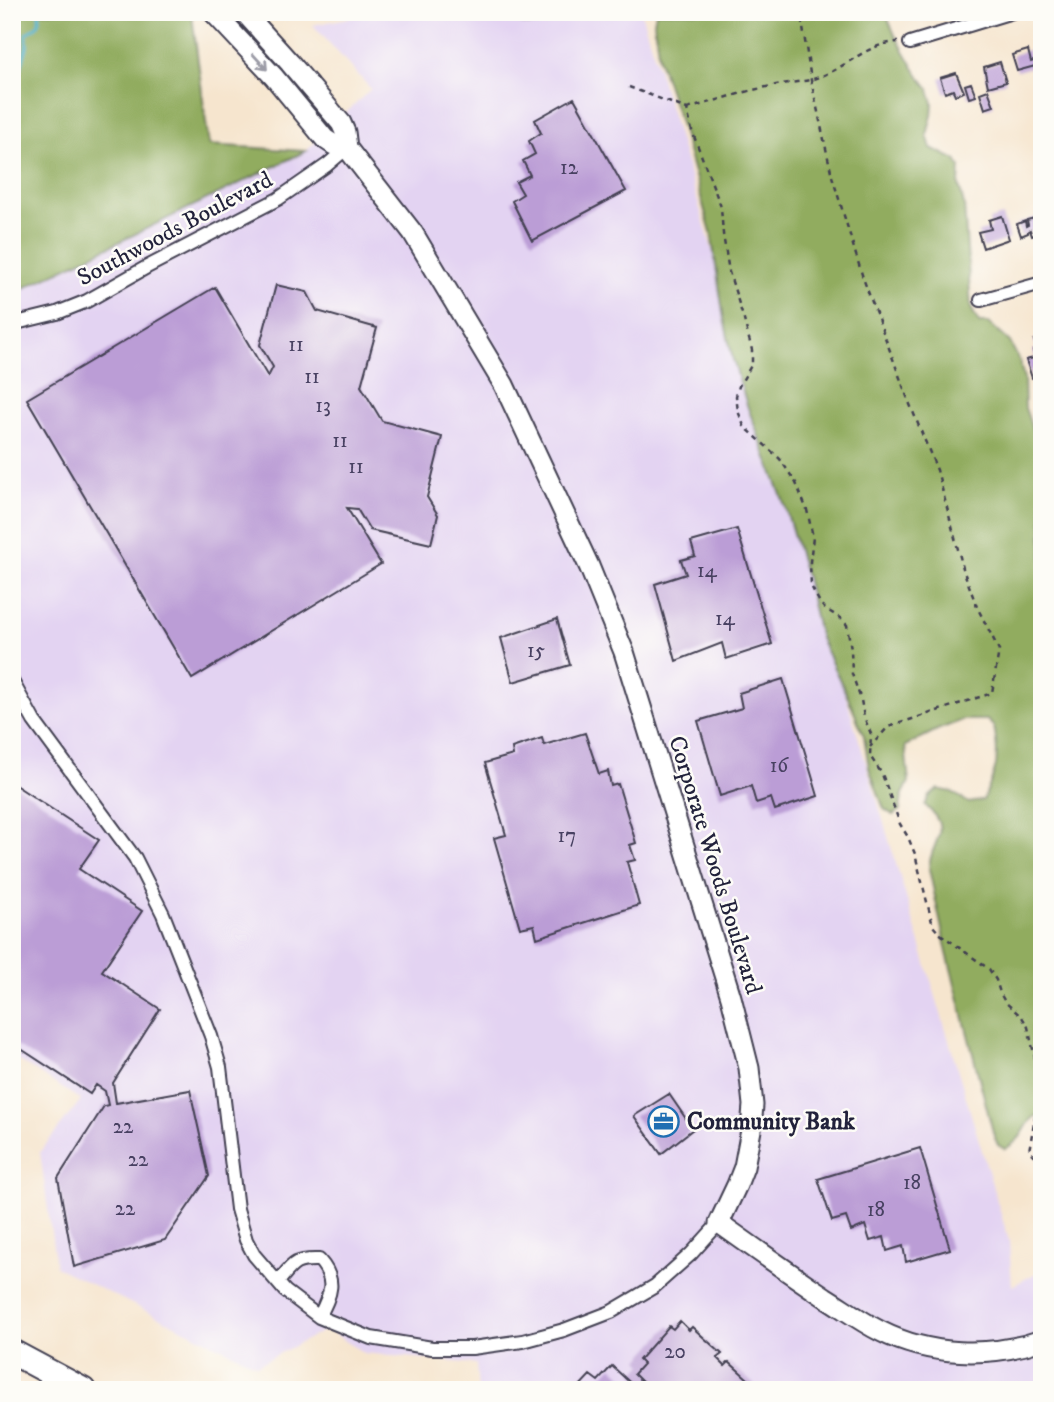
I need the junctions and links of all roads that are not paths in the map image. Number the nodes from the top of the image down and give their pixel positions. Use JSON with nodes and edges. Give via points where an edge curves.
{"nodes":[{"id":1,"x":213,"y":12,"type":"edge"},
{"id":2,"x":244,"y":12,"type":"edge"},
{"id":3,"x":1012,"y":12,"type":"edge"},
{"id":4,"x":910,"y":43,"type":"road end"},
{"id":5,"x":347,"y":148,"type":"junction"},
{"id":6,"x":1042,"y":283,"type":"edge"},
{"id":7,"x":981,"y":300,"type":"dead end"},
{"id":8,"x":12,"y":324,"type":"edge"},
{"id":9,"x":12,"y":681,"type":"edge"},
{"id":10,"x":719,"y":1223,"type":"junction"},
{"id":11,"x":278,"y":1282,"type":"junction"},
{"id":12,"x":319,"y":1317,"type":"junction"},
{"id":13,"x":1042,"y":1340,"type":"edge"},
{"id":14,"x":12,"y":1352,"type":"edge"},
{"id":15,"x":12,"y":1370,"type":"edge"},
{"id":16,"x":53,"y":1390,"type":"edge"},
{"id":17,"x":83,"y":1390,"type":"edge"}],
"edges":[{"from":1,"to":5,"type":"street","name":"Corporate Woods Boulevard","one_way":true,"via":[[325,139]]},
{"from":2,"to":5,"type":"street","name":"Corporate Woods Boulevard","via":[[341,123]]},
{"from":3,"to":4,"type":"street"},
{"from":5,"to":8,"type":"street","name":"Southwoods Boulevard","via":[[278,199],[88,301]]},
{"from":5,"to":10,"type":"street","name":"Corporate Woods Boulevard","via":[[413,233],[505,385],[624,652],[749,1068],[753,1105],[744,1167]]},
{"from":6,"to":7,"type":"street"},
{"from":9,"to":11,"type":"street","name":"Corporate Woods Boulevard","via":[[34,720],[135,858],[163,914],[220,1067],[240,1224],[254,1255]]},
{"from":10,"to":12,"type":"street","name":"Corporate Woods Boulevard","via":[[655,1286],[611,1312],[523,1341],[432,1348],[372,1338]]},
{"from":10,"to":13,"type":"street","via":[[856,1317],[896,1338],[974,1352]]},
{"from":11,"to":12,"type":"street","name":"Corporate Woods Boulevard"},
{"from":11,"to":12,"type":"street","via":[[293,1263],[319,1260],[331,1281]]},
{"from":14,"to":17,"type":"highway"},
{"from":15,"to":16,"type":"highway"}]}
